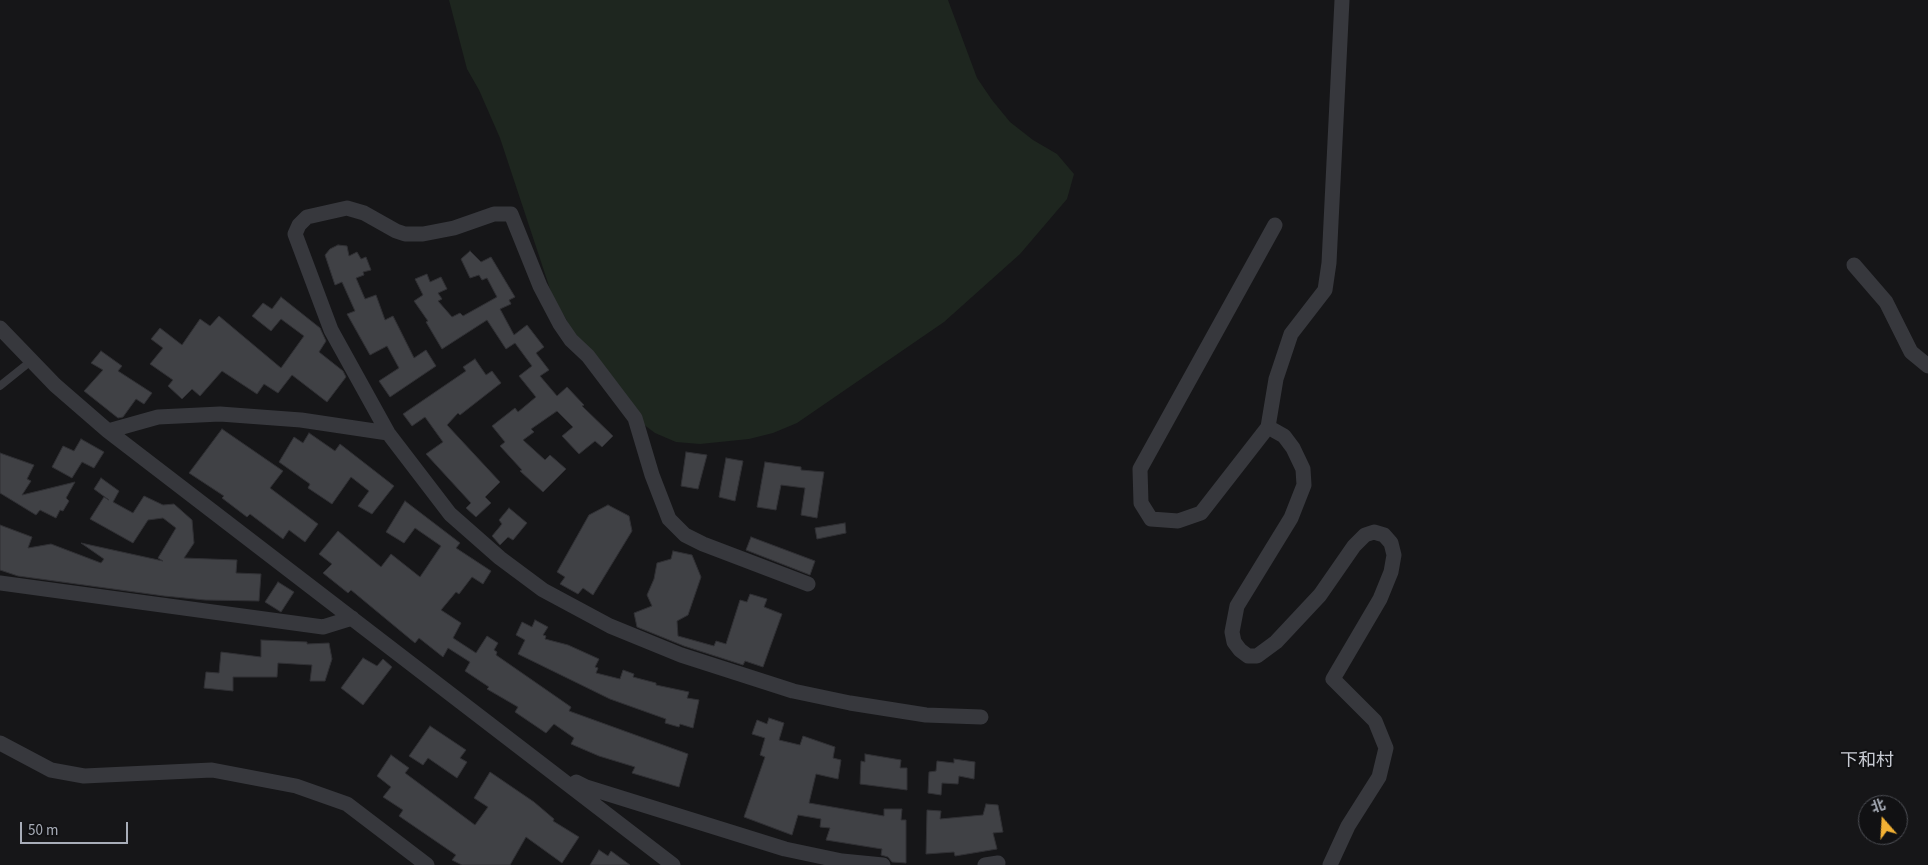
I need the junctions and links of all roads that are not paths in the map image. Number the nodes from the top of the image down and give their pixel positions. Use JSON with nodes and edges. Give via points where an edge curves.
{"nodes":[{"id":1,"x":1342,"y":0,"type":"edge"},
{"id":2,"x":1275,"y":225,"type":"dead end"},
{"id":3,"x":1854,"y":264,"type":"dead end"},
{"id":4,"x":0,"y":328,"type":"edge"},
{"id":5,"x":31,"y":362,"type":"junction"},
{"id":6,"x":1928,"y":366,"type":"edge"},
{"id":7,"x":0,"y":386,"type":"edge"},
{"id":8,"x":1268,"y":427,"type":"junction"},
{"id":9,"x":108,"y":431,"type":"junction"},
{"id":10,"x":388,"y":433,"type":"junction"},
{"id":11,"x":0,"y":583,"type":"edge"},
{"id":12,"x":808,"y":584,"type":"dead end"},
{"id":13,"x":352,"y":618,"type":"junction"},
{"id":14,"x":981,"y":717,"type":"dead end"},
{"id":15,"x":0,"y":743,"type":"edge"},
{"id":16,"x":548,"y":767,"type":"junction"},
{"id":17,"x":427,"y":865,"type":"edge"},
{"id":18,"x":673,"y":865,"type":"edge"},
{"id":19,"x":882,"y":865,"type":"edge"},
{"id":20,"x":1330,"y":865,"type":"edge"}],
"edges":[{"from":1,"to":8,"type":"street","via":[[1325,290],[1291,334],[1276,378]]},
{"from":2,"to":8,"type":"street","via":[[1140,469],[1140,503],[1151,519],[1178,521],[1202,513]]},
{"from":3,"to":6,"type":"street","via":[[1886,302],[1910,352]]},
{"from":4,"to":5,"type":"street"},
{"from":5,"to":7,"type":"lane"},
{"from":5,"to":9,"type":"street"},
{"from":8,"to":20,"type":"street","via":[[1284,436],[1293,448],[1303,469],[1304,485],[1291,518],[1237,606],[1232,632],[1240,650],[1248,656],[1257,656],[1276,642],[1320,595],[1365,535],[1374,532],[1384,535],[1394,554],[1380,599],[1333,679],[1374,721],[1386,748],[1379,777],[1348,826]]},
{"from":9,"to":10,"type":"street","via":[[158,416],[220,414],[301,420]]},
{"from":9,"to":13,"type":"street"},
{"from":10,"to":12,"type":"street","via":[[331,330],[295,234],[299,225],[307,217],[347,208],[364,213],[396,231],[423,234],[454,228],[494,214],[511,214],[540,286],[560,324],[635,418],[669,519],[685,535],[703,544]]},
{"from":10,"to":14,"type":"street","via":[[450,514],[500,558],[543,590],[610,626],[681,655],[850,704],[926,715]]},
{"from":11,"to":13,"type":"street","via":[[323,627]]},
{"from":13,"to":16,"type":"street"},
{"from":15,"to":17,"type":"street","via":[[51,770],[84,776],[212,770],[296,786],[347,804]]},
{"from":16,"to":18,"type":"street"},
{"from":16,"to":19,"type":"street","via":[[586,787],[785,849],[842,862]]}]}
